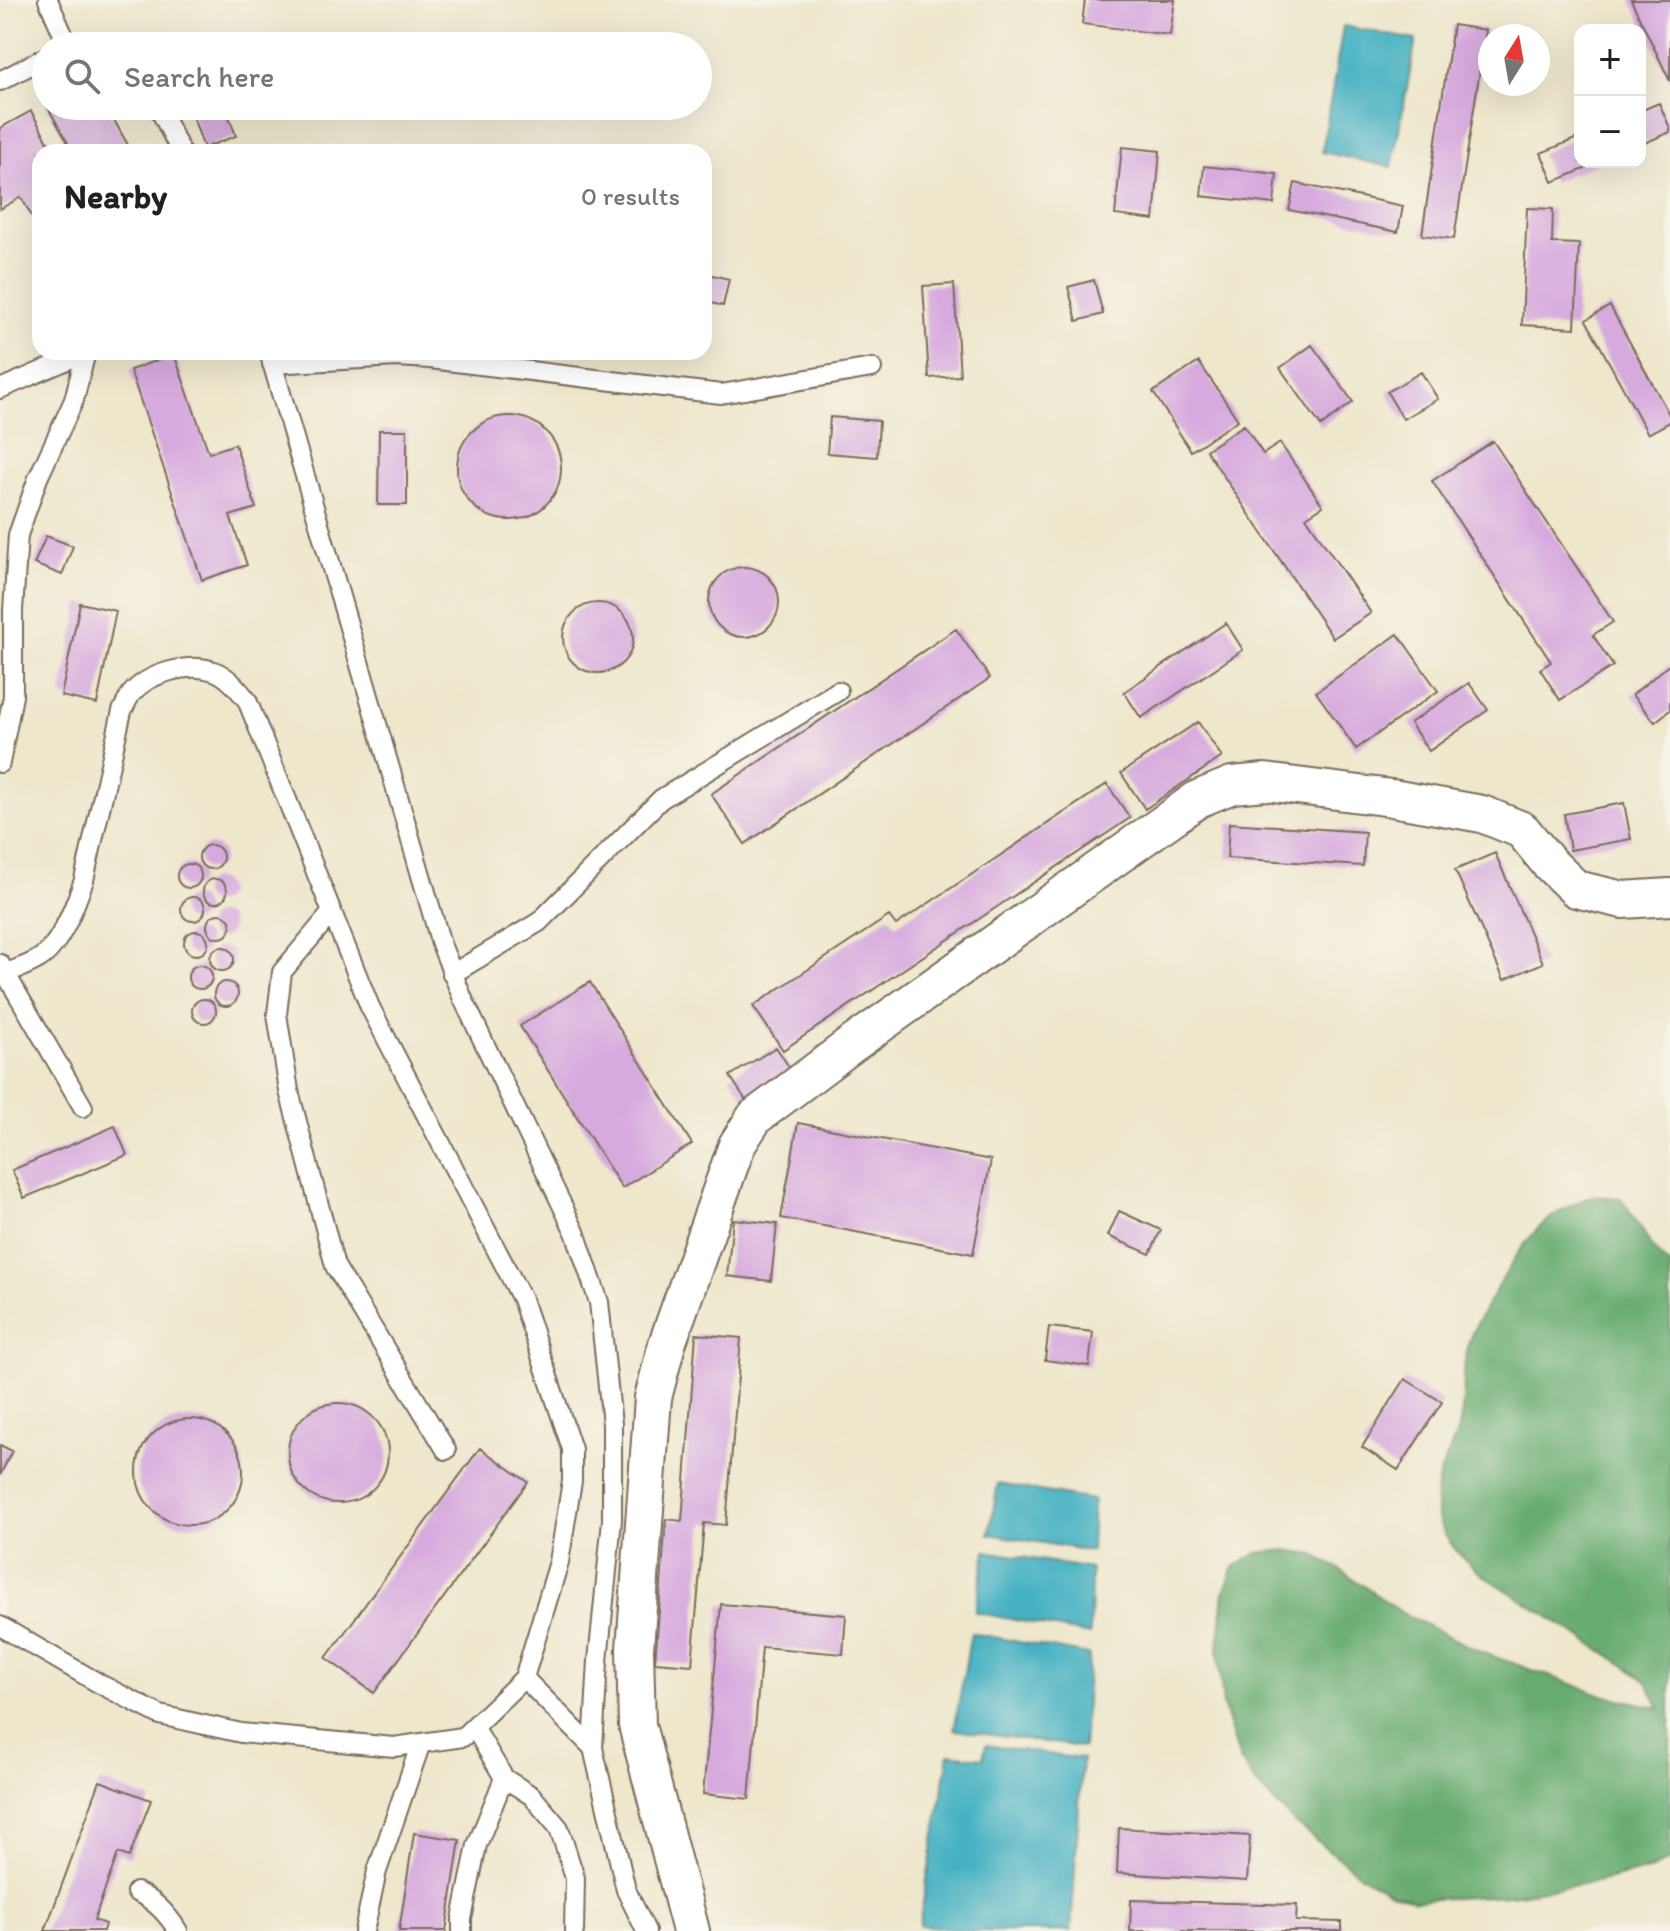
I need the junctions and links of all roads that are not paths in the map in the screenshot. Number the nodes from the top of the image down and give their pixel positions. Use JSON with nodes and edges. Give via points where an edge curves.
{"nodes":[{"id":1,"x":48,"y":0,"type":"edge"},
{"id":2,"x":62,"y":32,"type":"edge"},
{"id":3,"x":32,"y":64,"type":"edge"},
{"id":4,"x":0,"y":81,"type":"edge"},
{"id":5,"x":165,"y":120,"type":"edge"},
{"id":6,"x":177,"y":144,"type":"edge"},
{"id":7,"x":67,"y":360,"type":"edge"},
{"id":8,"x":84,"y":360,"type":"edge"},
{"id":9,"x":271,"y":360,"type":"edge"},
{"id":10,"x":438,"y":360,"type":"edge"},
{"id":11,"x":872,"y":368,"type":"dead end"},
{"id":12,"x":0,"y":389,"type":"edge"},
{"id":13,"x":838,"y":691,"type":"dead end"},
{"id":14,"x":0,"y":763,"type":"edge"},
{"id":15,"x":1670,"y":897,"type":"edge"},
{"id":16,"x":332,"y":912,"type":"junction"},
{"id":17,"x":2,"y":969,"type":"edge"},
{"id":18,"x":452,"y":974,"type":"junction"},
{"id":19,"x":83,"y":1107,"type":"dead end"},
{"id":20,"x":446,"y":1450,"type":"dead end"},
{"id":21,"x":0,"y":1626,"type":"edge"},
{"id":22,"x":524,"y":1678,"type":"junction"},
{"id":23,"x":474,"y":1727,"type":"junction"},
{"id":24,"x":421,"y":1743,"type":"junction"},
{"id":25,"x":593,"y":1748,"type":"junction"},
{"id":26,"x":504,"y":1778,"type":"junction"},
{"id":27,"x":136,"y":1892,"type":"dead end"},
{"id":28,"x":178,"y":1931,"type":"edge"},
{"id":29,"x":364,"y":1931,"type":"edge"},
{"id":30,"x":462,"y":1931,"type":"edge"},
{"id":31,"x":574,"y":1931,"type":"edge"},
{"id":32,"x":646,"y":1931,"type":"edge"},
{"id":33,"x":691,"y":1931,"type":"edge"}],
"edges":[{"from":1,"to":2,"type":"lane"},
{"from":3,"to":4,"type":"lane"},
{"from":5,"to":6,"type":"lane"},
{"from":7,"to":12,"type":"lane"},
{"from":8,"to":14,"type":"lane","via":[[74,400],[18,535],[13,696]]},
{"from":9,"to":18,"type":"lane"},
{"from":10,"to":11,"type":"lane","via":[[721,394]]},
{"from":13,"to":18,"type":"lane","via":[[661,799],[539,922]]},
{"from":15,"to":33,"type":"street","via":[[1623,900],[1576,889],[1522,830],[1482,814],[1265,782],[1232,785],[1185,808],[755,1117],[737,1145],[653,1398],[635,1649],[637,1725]]},
{"from":16,"to":17,"type":"lane","via":[[247,700],[214,671],[167,671],[133,692],[122,711],[84,880],[59,937],[42,958]]},
{"from":16,"to":20,"type":"lane","via":[[282,972],[277,1014],[289,1091],[335,1266]]},
{"from":16,"to":22,"type":"lane","via":[[370,1007],[522,1299],[572,1449],[559,1562]]},
{"from":17,"to":19,"type":"lane"},
{"from":18,"to":25,"type":"lane","via":[[575,1232],[599,1302],[612,1424],[612,1520]]},
{"from":21,"to":24,"type":"lane","via":[[160,1715],[241,1733],[394,1747]]},
{"from":22,"to":23,"type":"lane"},
{"from":22,"to":25,"type":"lane"},
{"from":23,"to":24,"type":"lane","via":[[463,1737]]},
{"from":23,"to":26,"type":"lane"},
{"from":24,"to":29,"type":"lane","via":[[377,1871]]},
{"from":25,"to":32,"type":"lane","via":[[626,1890]]},
{"from":26,"to":30,"type":"lane","via":[[477,1845]]},
{"from":26,"to":31,"type":"lane","via":[[532,1796],[559,1828],[575,1878]]},
{"from":27,"to":28,"type":"lane"}]}
